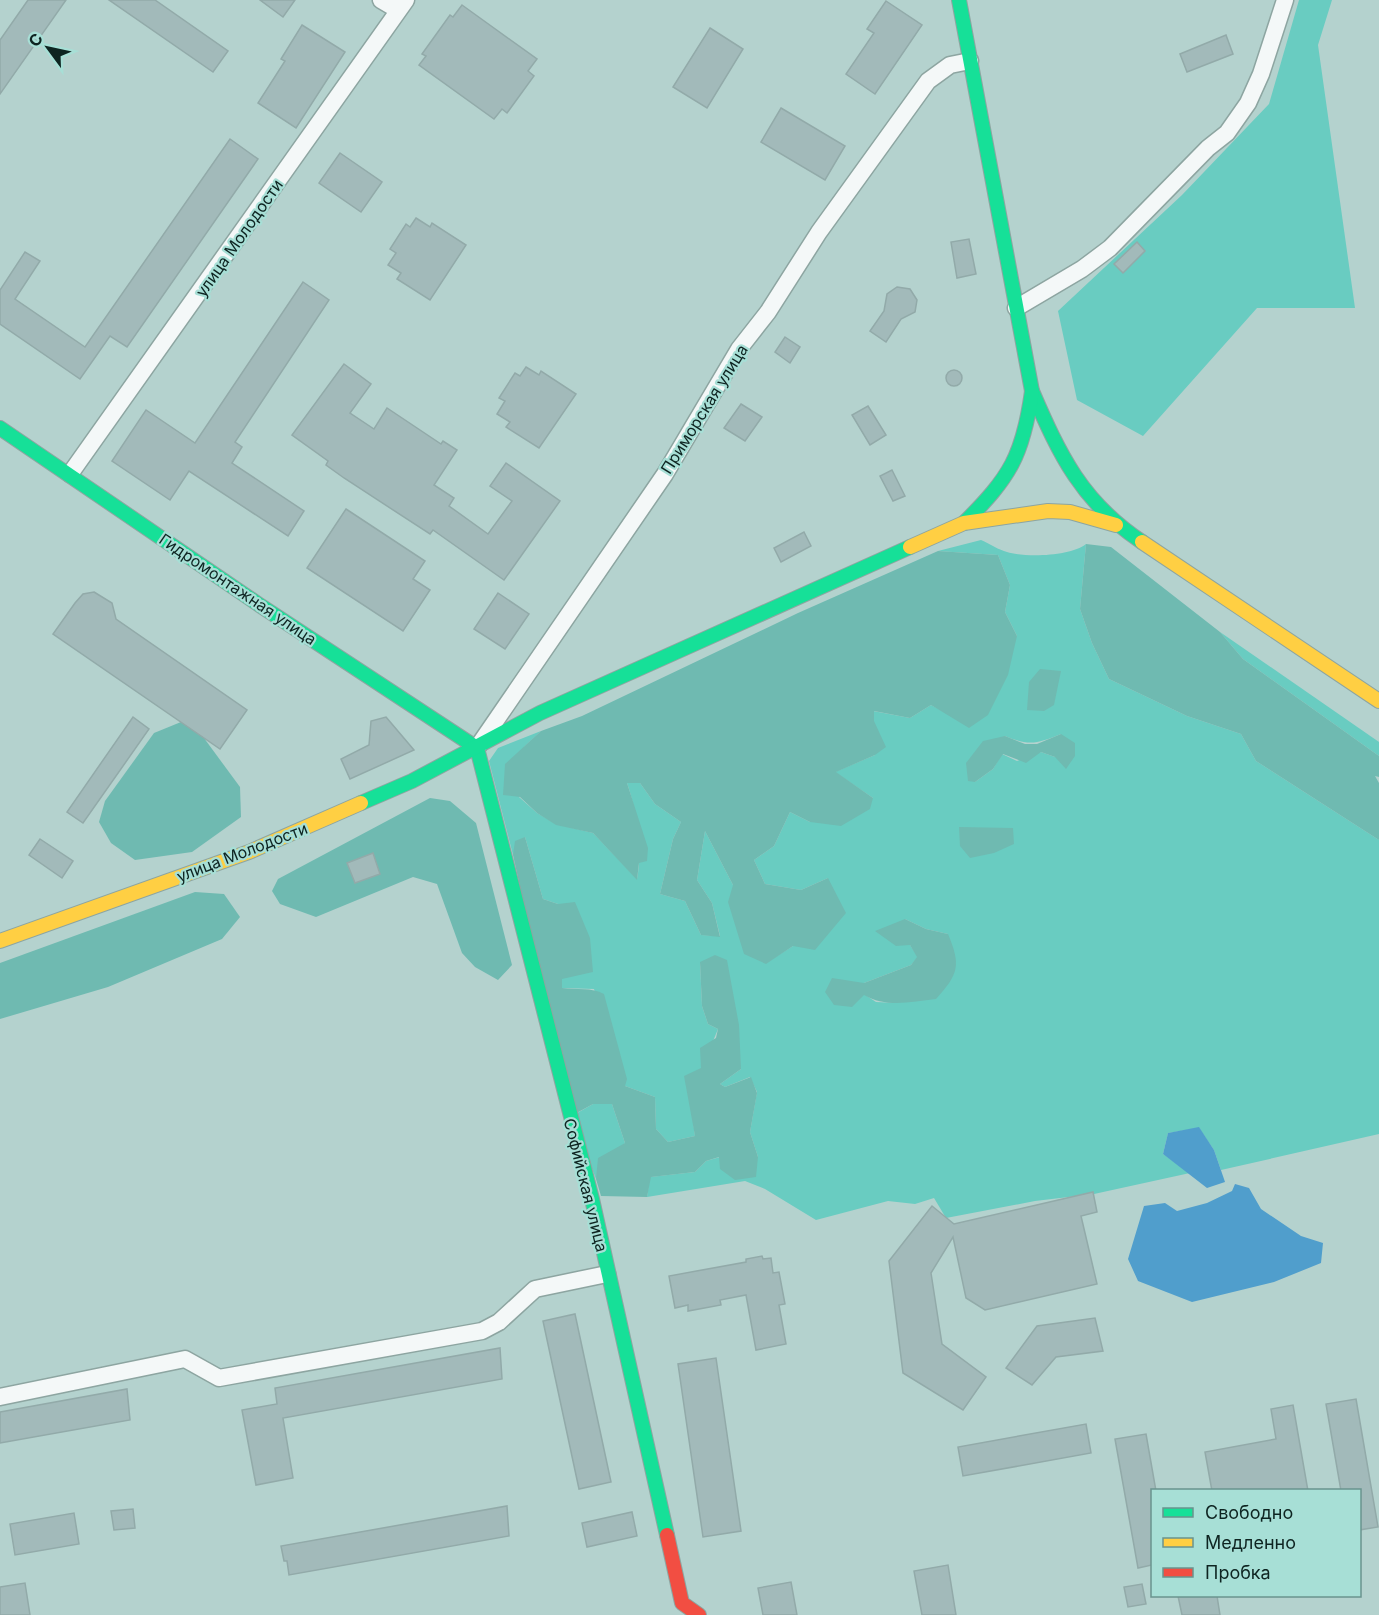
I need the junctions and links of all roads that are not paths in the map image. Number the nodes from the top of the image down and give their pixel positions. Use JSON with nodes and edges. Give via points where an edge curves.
{"nodes":[{"id":1,"x":381,"y":0,"type":"edge"},
{"id":2,"x":959,"y":0,"type":"edge"},
{"id":3,"x":1285,"y":0,"type":"edge"},
{"id":4,"x":402,"y":5,"type":"edge"},
{"id":5,"x":970,"y":61,"type":"junction"},
{"id":6,"x":1016,"y":308,"type":"junction"},
{"id":7,"x":1032,"y":391,"type":"junction"},
{"id":8,"x":0,"y":428,"type":"edge"},
{"id":9,"x":70,"y":474,"type":"junction"},
{"id":10,"x":964,"y":523,"type":"junction"},
{"id":11,"x":1116,"y":525,"type":"junction"},
{"id":12,"x":1379,"y":701,"type":"edge"},
{"id":13,"x":477,"y":748,"type":"junction"},
{"id":14,"x":0,"y":941,"type":"edge"},
{"id":15,"x":607,"y":1274,"type":"junction"},
{"id":16,"x":0,"y":1397,"type":"edge"},
{"id":17,"x":699,"y":1615,"type":"edge"}],
"edges":[{"from":1,"to":4,"type":"street"},
{"from":2,"to":5,"type":"main road"},
{"from":3,"to":6,"type":"street","via":[[1262,74],[1227,133],[1110,248],[1082,270]]},
{"from":4,"to":9,"type":"street","name":"улица Молодости"},
{"from":5,"to":6,"type":"main road"},
{"from":5,"to":13,"type":"street","name":"Приморская улица","via":[[950,64],[928,81],[881,145],[768,312],[738,349],[664,474]]},
{"from":6,"to":7,"type":"main road"},
{"from":7,"to":10,"type":"main road","via":[[1028,427],[1013,471]]},
{"from":7,"to":11,"type":"main road","via":[[1058,451],[1089,497]]},
{"from":8,"to":9,"type":"main road","name":"Гидромонтажная улица"},
{"from":9,"to":13,"type":"main road","name":"Гидромонтажная улица"},
{"from":10,"to":11,"type":"main road","via":[[1048,511],[1070,512]]},
{"from":10,"to":13,"type":"main road","name":"улица Молодости","via":[[540,713]]},
{"from":11,"to":12,"type":"main road"},
{"from":13,"to":14,"type":"main road","name":"улица Молодости","via":[[412,781],[249,852]]},
{"from":13,"to":15,"type":"main road","name":"Софийская улица","via":[[592,1199]]},
{"from":15,"to":16,"type":"street","via":[[535,1289],[499,1322],[482,1331],[219,1378],[184,1359]]},
{"from":15,"to":17,"type":"main road","name":"Софийская улица","via":[[682,1603]]}]}
